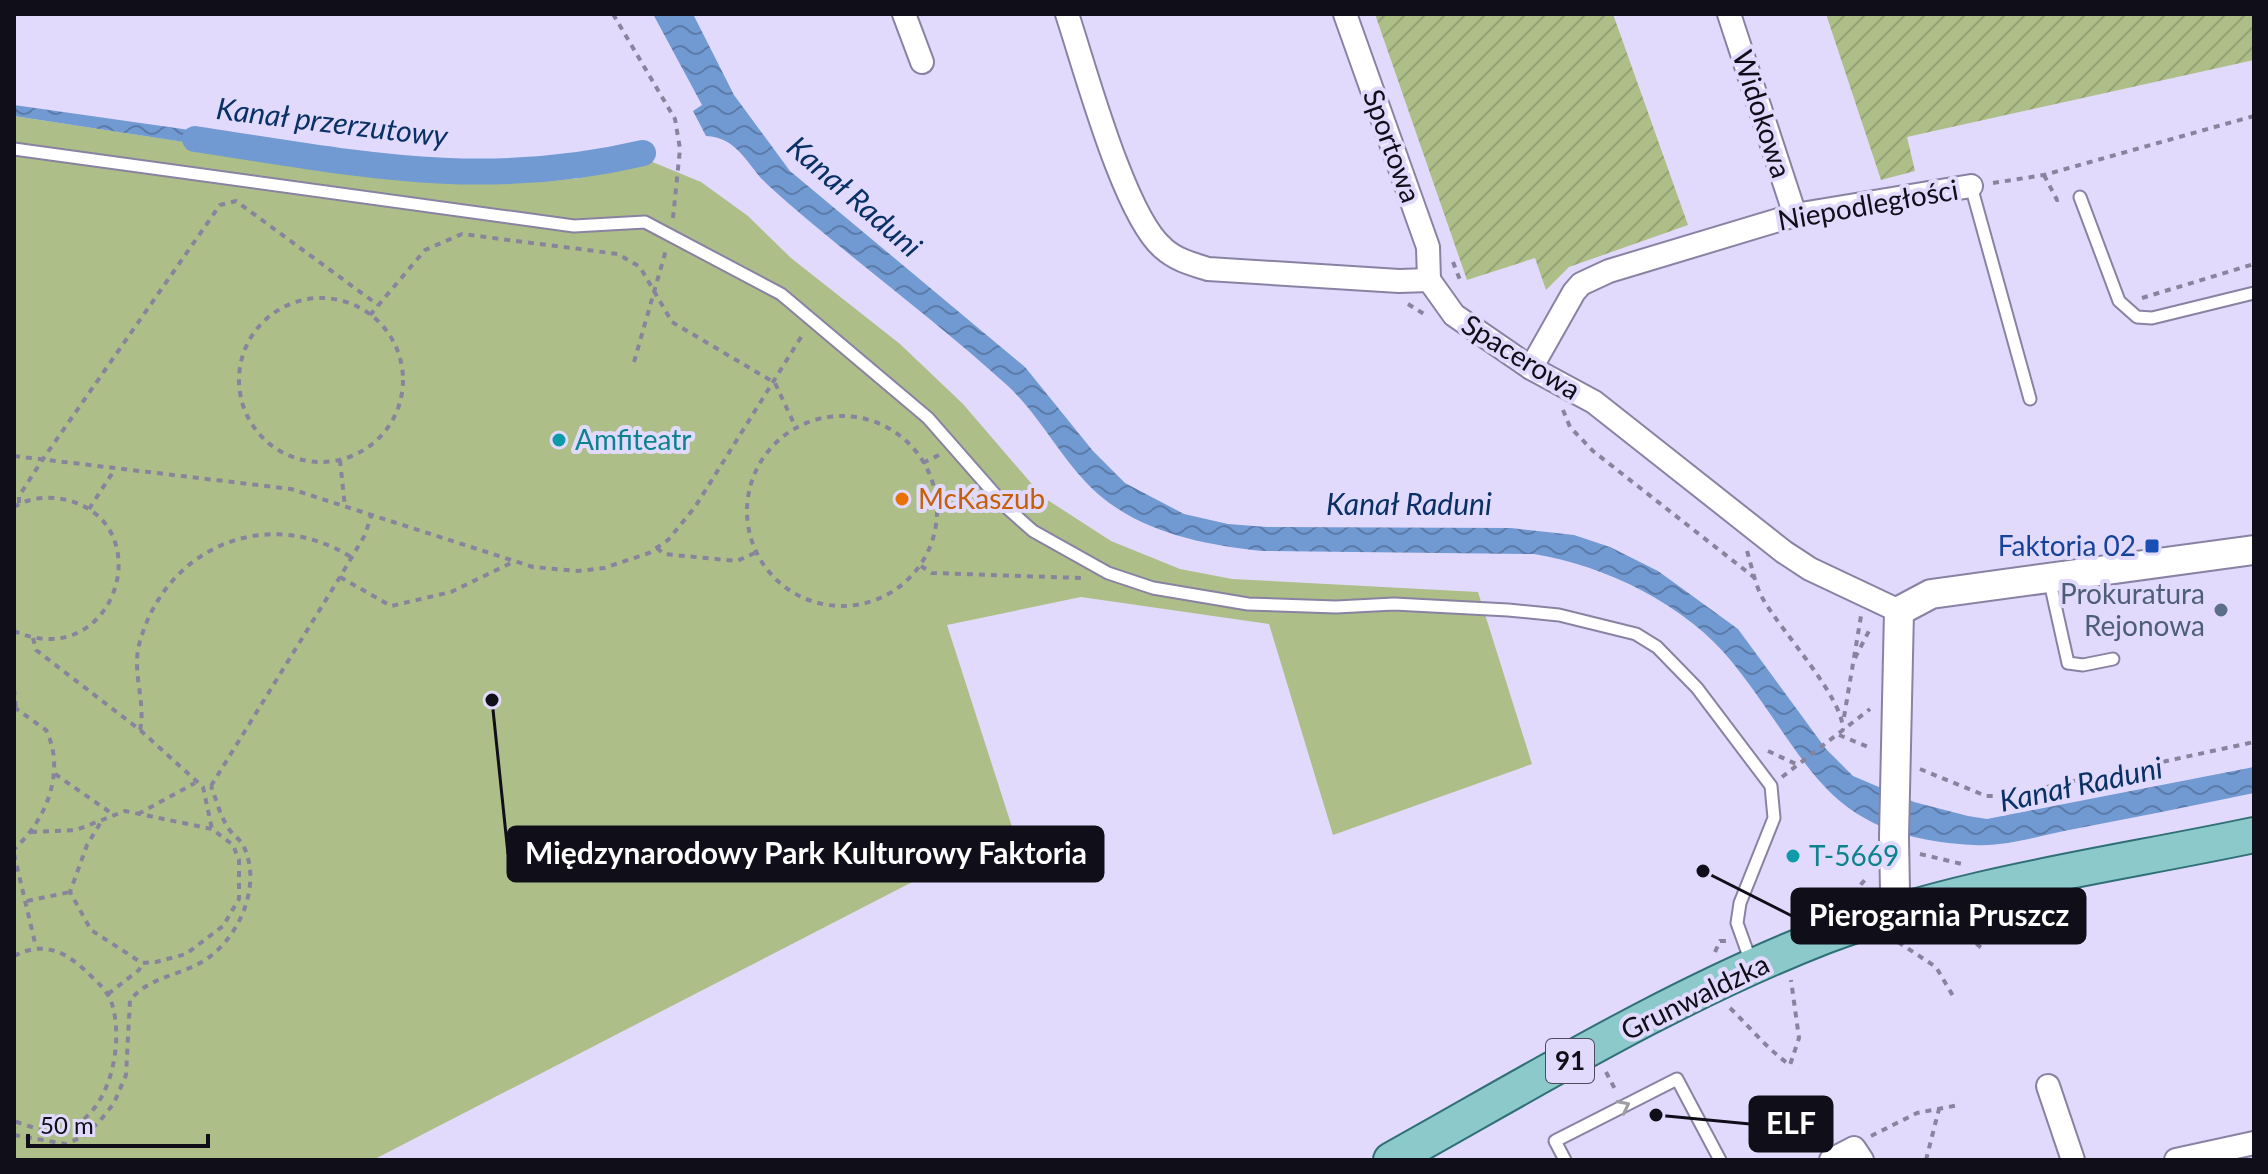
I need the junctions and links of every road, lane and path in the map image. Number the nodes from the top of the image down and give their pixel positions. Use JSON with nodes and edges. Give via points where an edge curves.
{"nodes":[{"id":1,"x":613,"y":14,"type":"edge"},
{"id":2,"x":904,"y":14,"type":"edge"},
{"id":3,"x":1067,"y":14,"type":"edge"},
{"id":4,"x":1345,"y":14,"type":"edge"},
{"id":5,"x":1729,"y":14,"type":"edge"},
{"id":6,"x":922,"y":62,"type":"dead end"},
{"id":7,"x":2254,"y":116,"type":"edge"},
{"id":8,"x":14,"y":149,"type":"edge"},
{"id":9,"x":2044,"y":175,"type":"junction"},
{"id":10,"x":1971,"y":186,"type":"junction"},
{"id":11,"x":2080,"y":197,"type":"joint"},
{"id":12,"x":1795,"y":215,"type":"junction"},
{"id":13,"x":671,"y":235,"type":"junction"},
{"id":14,"x":2254,"y":264,"type":"edge"},
{"id":15,"x":1429,"y":280,"type":"junction"},
{"id":16,"x":653,"y":291,"type":"junction"},
{"id":17,"x":2254,"y":293,"type":"edge"},
{"id":18,"x":2121,"y":304,"type":"junction"},
{"id":19,"x":378,"y":305,"type":"junction"},
{"id":20,"x":370,"y":315,"type":"junction"},
{"id":21,"x":812,"y":319,"type":"junction"},
{"id":22,"x":634,"y":362,"type":"dead end"},
{"id":23,"x":1531,"y":368,"type":"junction"},
{"id":24,"x":775,"y":383,"type":"junction"},
{"id":25,"x":1559,"y":399,"type":"dead end"},
{"id":26,"x":2030,"y":399,"type":"dead end"},
{"id":27,"x":796,"y":428,"type":"junction"},
{"id":28,"x":14,"y":456,"type":"edge"},
{"id":29,"x":43,"y":459,"type":"junction"},
{"id":30,"x":340,"y":460,"type":"junction"},
{"id":31,"x":115,"y":469,"type":"junction"},
{"id":32,"x":17,"y":505,"type":"edge"},
{"id":33,"x":345,"y":507,"type":"junction"},
{"id":34,"x":89,"y":509,"type":"junction"},
{"id":35,"x":371,"y":516,"type":"junction"},
{"id":36,"x":1746,"y":544,"type":"dead end"},
{"id":37,"x":657,"y":548,"type":"junction"},
{"id":38,"x":2254,"y":550,"type":"edge"},
{"id":39,"x":757,"y":552,"type":"junction"},
{"id":40,"x":351,"y":557,"type":"junction"},
{"id":41,"x":515,"y":561,"type":"junction"},
{"id":42,"x":921,"y":566,"type":"junction"},
{"id":43,"x":1108,"y":573,"type":"junction"},
{"id":44,"x":340,"y":577,"type":"junction"},
{"id":45,"x":2049,"y":577,"type":"junction"},
{"id":46,"x":1755,"y":578,"type":"junction"},
{"id":47,"x":1899,"y":611,"type":"junction"},
{"id":48,"x":1862,"y":613,"type":"dead end"},
{"id":49,"x":1872,"y":625,"type":"dead end"},
{"id":50,"x":14,"y":631,"type":"edge"},
{"id":51,"x":33,"y":638,"type":"junction"},
{"id":52,"x":2113,"y":659,"type":"dead end"},
{"id":53,"x":1854,"y":660,"type":"junction"},
{"id":54,"x":14,"y":689,"type":"edge"},
{"id":55,"x":15,"y":708,"type":"edge"},
{"id":56,"x":1843,"y":719,"type":"junction"},
{"id":57,"x":140,"y":730,"type":"junction"},
{"id":58,"x":1843,"y":730,"type":"dead end"},
{"id":59,"x":2254,"y":742,"type":"edge"},
{"id":60,"x":1798,"y":765,"type":"dead end"},
{"id":61,"x":1900,"y":769,"type":"junction"},
{"id":62,"x":55,"y":774,"type":"junction"},
{"id":63,"x":195,"y":783,"type":"junction"},
{"id":64,"x":211,"y":786,"type":"junction"},
{"id":65,"x":203,"y":787,"type":"junction"},
{"id":66,"x":138,"y":814,"type":"junction"},
{"id":67,"x":114,"y":815,"type":"junction"},
{"id":68,"x":101,"y":822,"type":"junction"},
{"id":69,"x":212,"y":829,"type":"junction"},
{"id":70,"x":31,"y":832,"type":"junction"},
{"id":71,"x":2254,"y":835,"type":"edge"},
{"id":72,"x":1902,"y":844,"type":"junction"},
{"id":73,"x":14,"y":852,"type":"edge"},
{"id":74,"x":1970,"y":866,"type":"dead end"},
{"id":75,"x":1871,"y":874,"type":"dead end"},
{"id":76,"x":70,"y":892,"type":"junction"},
{"id":77,"x":2068,"y":894,"type":"dead end"},
{"id":78,"x":2042,"y":899,"type":"dead end"},
{"id":79,"x":27,"y":901,"type":"junction"},
{"id":80,"x":1844,"y":902,"type":"dead end"},
{"id":81,"x":1967,"y":916,"type":"dead end"},
{"id":82,"x":1901,"y":923,"type":"junction"},
{"id":83,"x":2060,"y":927,"type":"dead end"},
{"id":84,"x":2049,"y":929,"type":"dead end"},
{"id":85,"x":1720,"y":941,"type":"dead end"},
{"id":86,"x":36,"y":947,"type":"junction"},
{"id":87,"x":1985,"y":951,"type":"dead end"},
{"id":88,"x":14,"y":956,"type":"edge"},
{"id":89,"x":1757,"y":961,"type":"junction"},
{"id":90,"x":142,"y":963,"type":"junction"},
{"id":91,"x":108,"y":994,"type":"junction"},
{"id":92,"x":1953,"y":996,"type":"dead end"},
{"id":93,"x":1724,"y":1003,"type":"dead end"},
{"id":94,"x":1604,"y":1066,"type":"dead end"},
{"id":95,"x":2048,"y":1086,"type":"dead end"},
{"id":96,"x":1959,"y":1105,"type":"dead end"},
{"id":97,"x":1624,"y":1106,"type":"junction"},
{"id":98,"x":1939,"y":1109,"type":"junction"},
{"id":99,"x":14,"y":1121,"type":"edge"},
{"id":100,"x":14,"y":1135,"type":"edge"},
{"id":101,"x":2254,"y":1143,"type":"edge"},
{"id":102,"x":1858,"y":1154,"type":"edge"},
{"id":103,"x":1391,"y":1160,"type":"edge"},
{"id":104,"x":1565,"y":1160,"type":"edge"},
{"id":105,"x":1720,"y":1160,"type":"edge"},
{"id":106,"x":1831,"y":1160,"type":"edge"},
{"id":107,"x":1926,"y":1160,"type":"edge"},
{"id":108,"x":2073,"y":1160,"type":"edge"},
{"id":109,"x":2176,"y":1160,"type":"edge"}],
"edges":[{"from":1,"to":13,"type":"path","via":[[675,119],[680,149]]},
{"from":2,"to":6,"type":"street"},
{"from":3,"to":15,"type":"street","via":[[1136,213],[1164,249],[1208,269]]},
{"from":4,"to":15,"type":"street","name":"Sportowa","via":[[1428,247]]},
{"from":5,"to":12,"type":"street","name":"Widokowa"},
{"from":7,"to":9,"type":"path","name":"Niepodległości"},
{"from":8,"to":13,"type":"lane","via":[[574,226],[645,222]]},
{"from":9,"to":10,"type":"path","name":"Niepodległości"},
{"from":9,"to":11,"type":"path","via":[[2057,200]]},
{"from":10,"to":12,"type":"street","name":"Niepodległości"},
{"from":10,"to":26,"type":"lane"},
{"from":11,"to":18,"type":"lane"},
{"from":12,"to":23,"type":"street","name":"Niepodległości","via":[[1581,284]]},
{"from":13,"to":16,"type":"path"},
{"from":13,"to":21,"type":"lane","via":[[781,294]]},
{"from":14,"to":18,"type":"path"},
{"from":15,"to":23,"type":"street","name":"Spacerowa","via":[[1454,315]]},
{"from":16,"to":19,"type":"path","via":[[640,267],[618,254],[462,234],[425,250]]},
{"from":16,"to":22,"type":"path"},
{"from":16,"to":24,"type":"path","via":[[672,322]]},
{"from":17,"to":18,"type":"lane","via":[[2152,318],[2137,317]]},
{"from":19,"to":20,"type":"path"},
{"from":19,"to":29,"type":"path","via":[[236,201],[226,202]]},
{"from":20,"to":30,"type":"path","via":[[395,346],[402,372],[400,399],[372,444]]},
{"from":20,"to":30,"type":"path","via":[[323,298],[288,305],[250,339],[239,372],[243,406],[267,441],[305,461]]},
{"from":21,"to":24,"type":"path"},
{"from":21,"to":43,"type":"lane","via":[[928,418],[1033,531]]},
{"from":23,"to":47,"type":"street","name":"Spacerowa","via":[[1594,402],[1784,552]]},
{"from":24,"to":27,"type":"path"},
{"from":24,"to":37,"type":"path","via":[[695,507]]},
{"from":25,"to":46,"type":"path","via":[[1570,427],[1593,451]]},
{"from":27,"to":39,"type":"path","via":[[778,441],[754,475],[747,516]]},
{"from":27,"to":42,"type":"path","via":[[836,417],[858,418],[898,434],[914,449],[926,467],[938,509]]},
{"from":28,"to":29,"type":"path"},
{"from":29,"to":31,"type":"path"},
{"from":29,"to":32,"type":"path"},
{"from":30,"to":33,"type":"path"},
{"from":31,"to":33,"type":"path","via":[[291,489]]},
{"from":31,"to":34,"type":"path"},
{"from":32,"to":34,"type":"path","via":[[55,497]]},
{"from":33,"to":35,"type":"path"},
{"from":34,"to":51,"type":"path","via":[[106,526],[117,549],[120,573],[114,597],[100,618],[81,632]]},
{"from":35,"to":40,"type":"path"},
{"from":35,"to":41,"type":"path"},
{"from":36,"to":46,"type":"path"},
{"from":37,"to":39,"type":"path","via":[[664,554],[737,561]]},
{"from":37,"to":41,"type":"path","via":[[604,568],[578,571]]},
{"from":38,"to":45,"type":"street"},
{"from":39,"to":42,"type":"path","via":[[772,576],[790,591],[834,607],[881,599]]},
{"from":40,"to":44,"type":"path"},
{"from":40,"to":57,"type":"path","via":[[322,541],[272,533],[226,542],[185,569],[155,607],[138,646]]},
{"from":41,"to":44,"type":"path","via":[[451,592],[391,606]]},
{"from":42,"to":43,"type":"path","via":[[947,574],[1104,579]]},
{"from":43,"to":89,"type":"lane","via":[[1153,588],[1248,604],[1508,610],[1559,615],[1636,634],[1657,647],[1697,688],[1771,786],[1774,818],[1737,923]]},
{"from":44,"to":64,"type":"path"},
{"from":45,"to":47,"type":"street","via":[[1931,594]]},
{"from":45,"to":52,"type":"lane","via":[[2068,663]]},
{"from":46,"to":56,"type":"path","via":[[1761,596]]},
{"from":47,"to":61,"type":"street"},
{"from":48,"to":53,"type":"path"},
{"from":49,"to":53,"type":"path"},
{"from":50,"to":51,"type":"path"},
{"from":51,"to":57,"type":"path","via":[[36,650]]},
{"from":53,"to":56,"type":"path"},
{"from":54,"to":55,"type":"path"},
{"from":55,"to":62,"type":"path","via":[[46,730]]},
{"from":56,"to":58,"type":"path"},
{"from":57,"to":63,"type":"path"},
{"from":59,"to":61,"type":"path","via":[[2005,796],[1986,796]]},
{"from":60,"to":61,"type":"path","via":[[1837,734]]},
{"from":61,"to":72,"type":"street"},
{"from":62,"to":67,"type":"path"},
{"from":62,"to":70,"type":"path"},
{"from":63,"to":65,"type":"path"},
{"from":63,"to":66,"type":"path"},
{"from":64,"to":65,"type":"path"},
{"from":64,"to":100,"type":"path","via":[[225,823],[247,857],[248,896],[239,922],[207,959],[148,983],[130,1000],[126,1075],[114,1103],[91,1130],[66,1144]]},
{"from":65,"to":69,"type":"path"},
{"from":66,"to":67,"type":"path"},
{"from":66,"to":69,"type":"path"},
{"from":67,"to":68,"type":"path"},
{"from":68,"to":70,"type":"path","via":[[76,830]]},
{"from":68,"to":76,"type":"path"},
{"from":69,"to":90,"type":"path","via":[[233,845],[239,860],[241,886],[232,914],[212,937],[186,954]]},
{"from":70,"to":73,"type":"path"},
{"from":71,"to":82,"type":"main road","name":"Grunwaldzka","number":"91"},
{"from":72,"to":74,"type":"path"},
{"from":72,"to":82,"type":"street","via":[[1895,891]]},
{"from":73,"to":79,"type":"path"},
{"from":75,"to":80,"type":"path"},
{"from":76,"to":79,"type":"path"},
{"from":76,"to":90,"type":"path","via":[[91,930]]},
{"from":77,"to":83,"type":"path"},
{"from":78,"to":84,"type":"path"},
{"from":79,"to":86,"type":"path"},
{"from":81,"to":87,"type":"path","via":[[1972,940]]},
{"from":82,"to":89,"type":"main road","name":"Grunwaldzka","number":"91"},
{"from":82,"to":92,"type":"path","via":[[1889,937],[1936,967]]},
{"from":85,"to":89,"type":"path"},
{"from":86,"to":88,"type":"path"},
{"from":86,"to":91,"type":"path","via":[[67,955]]},
{"from":89,"to":93,"type":"path","via":[[1791,973],[1799,1038],[1790,1065]]},
{"from":89,"to":103,"type":"main road","name":"Grunwaldzka","number":"91"},
{"from":90,"to":91,"type":"path"},
{"from":91,"to":99,"type":"path","via":[[116,1032],[113,1074],[95,1104],[77,1124],[58,1131]]},
{"from":94,"to":97,"type":"path"},
{"from":95,"to":108,"type":"street"},
{"from":96,"to":98,"type":"path"},
{"from":97,"to":104,"type":"lane","via":[[1555,1141]]},
{"from":97,"to":105,"type":"lane","one_way":true,"via":[[1677,1079]]},
{"from":98,"to":102,"type":"path","via":[[1895,1123]]},
{"from":98,"to":107,"type":"path"},
{"from":101,"to":109,"type":"street"},
{"from":102,"to":106,"type":"street"}]}
